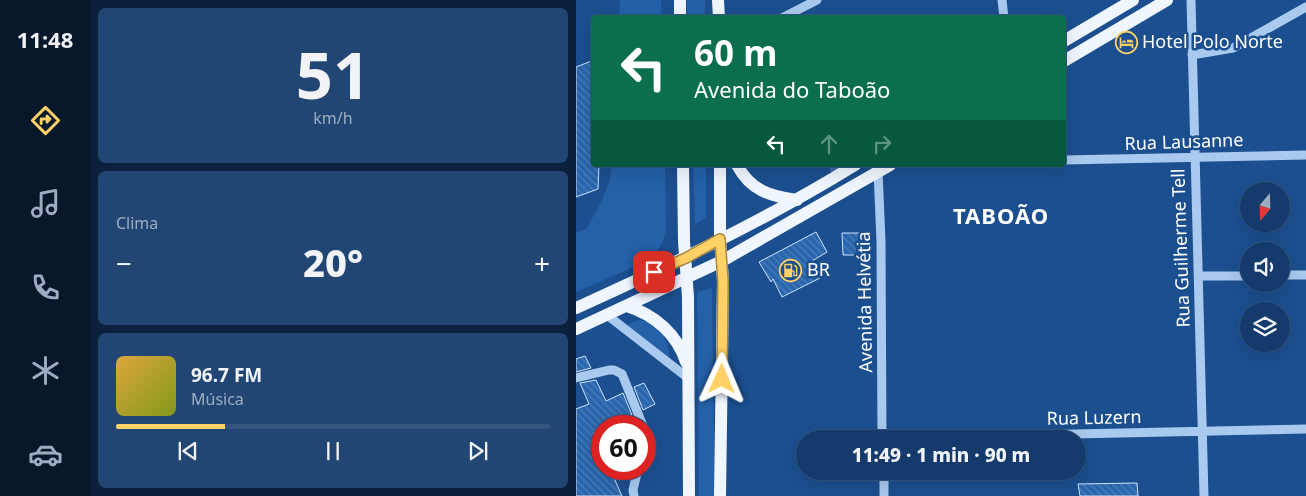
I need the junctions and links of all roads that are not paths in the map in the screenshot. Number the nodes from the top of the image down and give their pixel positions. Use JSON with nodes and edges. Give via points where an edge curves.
{"nodes":[{"id":1,"x":680,"y":0,"type":"edge"},
{"id":2,"x":718,"y":0,"type":"edge"},
{"id":3,"x":817,"y":0,"type":"edge"},
{"id":4,"x":1002,"y":0,"type":"edge"},
{"id":5,"x":1133,"y":0,"type":"edge"},
{"id":6,"x":1167,"y":0,"type":"edge"},
{"id":7,"x":1191,"y":0,"type":"edge"},
{"id":8,"x":1306,"y":7,"type":"edge"},
{"id":9,"x":680,"y":15,"type":"edge"},
{"id":10,"x":719,"y":15,"type":"edge"},
{"id":11,"x":788,"y":15,"type":"edge"},
{"id":12,"x":1004,"y":15,"type":"edge"},
{"id":13,"x":1066,"y":40,"type":"edge"},
{"id":14,"x":1192,"y":55,"type":"junction"},
{"id":15,"x":1066,"y":61,"type":"edge"},
{"id":16,"x":1306,"y":155,"type":"edge"},
{"id":17,"x":1194,"y":157,"type":"junction"},
{"id":18,"x":1066,"y":160,"type":"edge"},
{"id":19,"x":683,"y":167,"type":"edge"},
{"id":20,"x":720,"y":167,"type":"edge"},
{"id":21,"x":738,"y":167,"type":"edge"},
{"id":22,"x":852,"y":167,"type":"edge"},
{"id":23,"x":877,"y":168,"type":"edge"},
{"id":24,"x":797,"y":200,"type":"junction"},
{"id":25,"x":720,"y":239,"type":"junction"},
{"id":26,"x":686,"y":258,"type":"junction"},
{"id":27,"x":722,"y":261,"type":"junction"},
{"id":28,"x":1290,"y":275,"type":"edge"},
{"id":29,"x":1306,"y":275,"type":"edge"},
{"id":30,"x":1198,"y":276,"type":"junction"},
{"id":31,"x":1240,"y":276,"type":"edge"},
{"id":32,"x":686,"y":279,"type":"junction"},
{"id":33,"x":627,"y":306,"type":"junction"},
{"id":34,"x":576,"y":308,"type":"edge"},
{"id":35,"x":607,"y":315,"type":"junction"},
{"id":36,"x":576,"y":329,"type":"edge"},
{"id":37,"x":688,"y":373,"type":"junction"},
{"id":38,"x":576,"y":378,"type":"edge"},
{"id":39,"x":639,"y":415,"type":"edge"},
{"id":40,"x":1306,"y":429,"type":"edge"},
{"id":41,"x":882,"y":430,"type":"edge"},
{"id":42,"x":1202,"y":432,"type":"junction"},
{"id":43,"x":1086,"y":434,"type":"edge"},
{"id":44,"x":635,"y":480,"type":"edge"},
{"id":45,"x":884,"y":480,"type":"edge"},
{"id":46,"x":634,"y":496,"type":"edge"},
{"id":47,"x":689,"y":496,"type":"edge"},
{"id":48,"x":720,"y":496,"type":"edge"},
{"id":49,"x":884,"y":496,"type":"edge"},
{"id":50,"x":1204,"y":496,"type":"edge"}],
"edges":[{"from":1,"to":9,"type":"main road"},
{"from":2,"to":10,"type":"main road"},
{"from":3,"to":11,"type":"street"},
{"from":4,"to":12,"type":"street"},
{"from":5,"to":13,"type":"main road"},
{"from":6,"to":15,"type":"main road"},
{"from":7,"to":14,"type":"street","name":"Rua Guilherme Tell"},
{"from":8,"to":14,"type":"street","via":[[1233,48]]},
{"from":14,"to":17,"type":"street","name":"Rua Guilherme Tell"},
{"from":16,"to":17,"type":"street","name":"Rua Lausanne"},
{"from":17,"to":18,"type":"street","name":"Rua Lausanne"},
{"from":17,"to":30,"type":"street","name":"Rua Guilherme Tell"},
{"from":19,"to":26,"type":"main road"},
{"from":20,"to":25,"type":"main road"},
{"from":21,"to":24,"type":"main road","via":[[744,178],[758,189],[773,197]]},
{"from":22,"to":24,"type":"main road"},
{"from":23,"to":27,"type":"main road"},
{"from":23,"to":41,"type":"street","name":"Avenida Helvétia","via":[[881,241]]},
{"from":24,"to":25,"type":"main road"},
{"from":25,"to":26,"type":"main road"},
{"from":25,"to":27,"type":"main road"},
{"from":26,"to":32,"type":"main road"},
{"from":26,"to":34,"type":"main road"},
{"from":27,"to":32,"type":"main road"},
{"from":27,"to":48,"type":"main road"},
{"from":28,"to":29,"type":"street"},
{"from":30,"to":31,"type":"street"},
{"from":30,"to":42,"type":"street","name":"Rua Guilherme Tell"},
{"from":32,"to":33,"type":"main road"},
{"from":32,"to":37,"type":"main road"},
{"from":33,"to":35,"type":"main road"},
{"from":33,"to":37,"type":"main road","via":[[667,328],[680,349]]},
{"from":35,"to":36,"type":"main road"},
{"from":35,"to":37,"type":"street"},
{"from":37,"to":47,"type":"main road"},
{"from":38,"to":39,"type":"street","via":[[609,370],[622,374]]},
{"from":40,"to":42,"type":"street","name":"Rua Luzern"},
{"from":42,"to":43,"type":"street","name":"Rua Luzern"},
{"from":42,"to":50,"type":"street","name":"Rua Guilherme Tell"},
{"from":44,"to":46,"type":"street"},
{"from":45,"to":49,"type":"street"}]}
